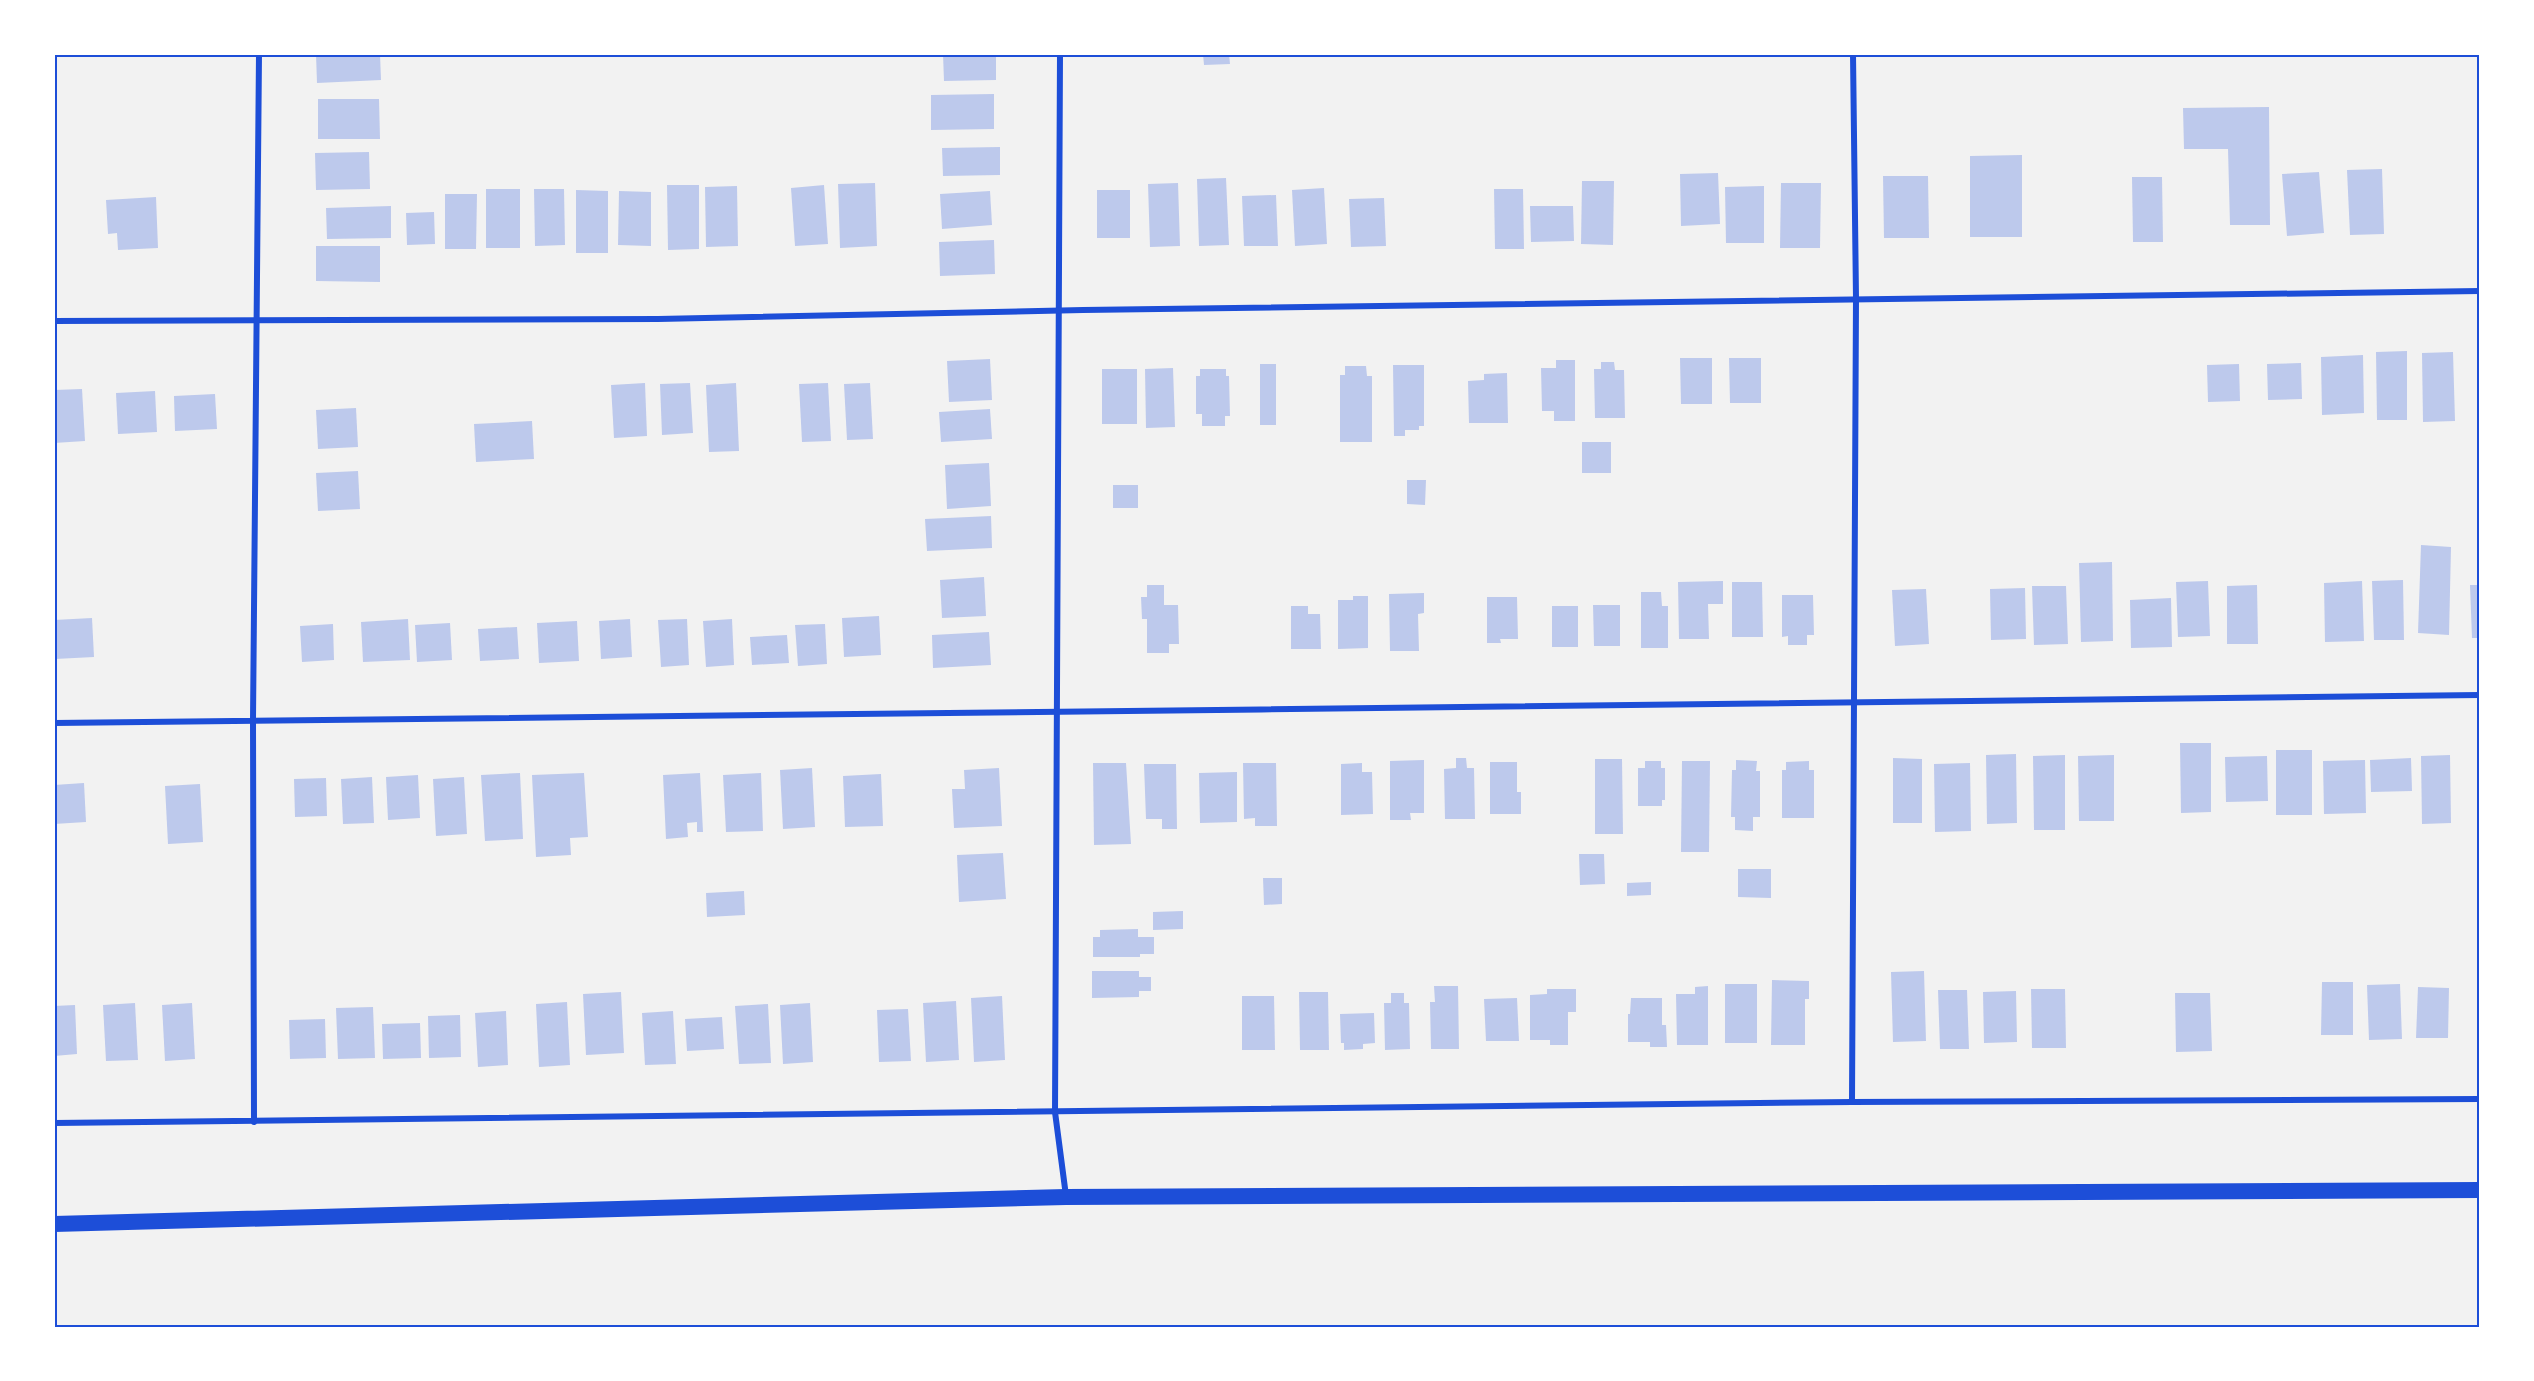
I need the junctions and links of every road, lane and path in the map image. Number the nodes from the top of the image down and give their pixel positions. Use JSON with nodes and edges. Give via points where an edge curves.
{"nodes":[{"id":1,"x":259,"y":54,"type":"edge"},
{"id":2,"x":1060,"y":54,"type":"edge"},
{"id":3,"x":1853,"y":54,"type":"edge"},
{"id":4,"x":2480,"y":291,"type":"edge"},
{"id":5,"x":1856,"y":298,"type":"junction"},
{"id":6,"x":1058,"y":310,"type":"junction"},
{"id":7,"x":258,"y":319,"type":"junction"},
{"id":8,"x":54,"y":321,"type":"edge"},
{"id":9,"x":2480,"y":695,"type":"edge"},
{"id":10,"x":1854,"y":704,"type":"junction"},
{"id":11,"x":1058,"y":710,"type":"junction"},
{"id":12,"x":253,"y":720,"type":"junction"},
{"id":13,"x":54,"y":723,"type":"edge"},
{"id":14,"x":2480,"y":1099,"type":"edge"},
{"id":15,"x":1852,"y":1102,"type":"junction"},
{"id":16,"x":1054,"y":1112,"type":"junction"},
{"id":17,"x":254,"y":1122,"type":"junction"},
{"id":18,"x":54,"y":1123,"type":"edge"},
{"id":19,"x":2480,"y":1190,"type":"edge"},
{"id":20,"x":1066,"y":1197,"type":"junction"},
{"id":21,"x":54,"y":1224,"type":"edge"}],
"edges":[{"from":1,"to":7,"type":"street"},
{"from":2,"to":6,"type":"street"},
{"from":3,"to":5,"type":"street"},
{"from":4,"to":5,"type":"street"},
{"from":5,"to":6,"type":"street"},
{"from":5,"to":10,"type":"street"},
{"from":6,"to":7,"type":"street","via":[[658,319]]},
{"from":6,"to":11,"type":"street"},
{"from":7,"to":8,"type":"street"},
{"from":7,"to":12,"type":"street"},
{"from":9,"to":10,"type":"street"},
{"from":10,"to":11,"type":"street"},
{"from":10,"to":15,"type":"street"},
{"from":11,"to":12,"type":"street"},
{"from":11,"to":16,"type":"street"},
{"from":12,"to":13,"type":"street"},
{"from":12,"to":17,"type":"street"},
{"from":14,"to":15,"type":"street"},
{"from":15,"to":16,"type":"street"},
{"from":16,"to":17,"type":"street"},
{"from":16,"to":20,"type":"street"},
{"from":17,"to":18,"type":"street"},
{"from":19,"to":20,"type":"highway"},
{"from":20,"to":21,"type":"highway"}]}
